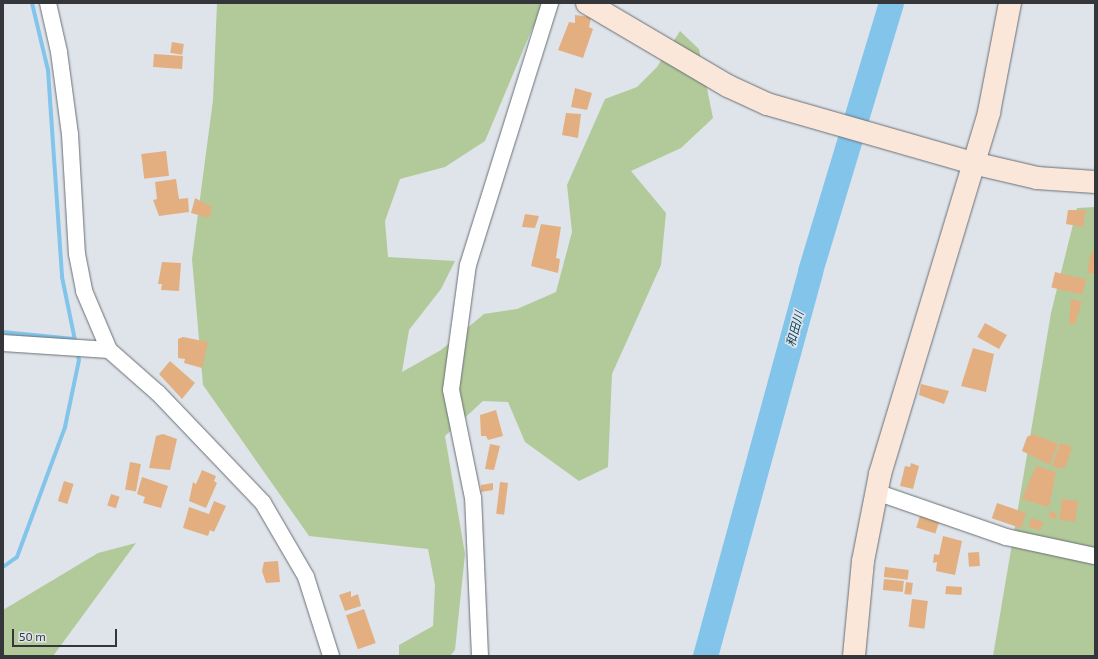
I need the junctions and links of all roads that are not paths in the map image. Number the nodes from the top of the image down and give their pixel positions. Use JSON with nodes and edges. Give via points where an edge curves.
{"nodes":[{"id":1,"x":48,"y":3,"type":"edge"},
{"id":2,"x":550,"y":3,"type":"edge"},
{"id":3,"x":587,"y":3,"type":"edge"},
{"id":4,"x":1010,"y":3,"type":"edge"},
{"id":5,"x":973,"y":163,"type":"junction"},
{"id":6,"x":1095,"y":182,"type":"edge"},
{"id":7,"x":3,"y":343,"type":"edge"},
{"id":8,"x":109,"y":350,"type":"junction"},
{"id":9,"x":876,"y":492,"type":"junction"},
{"id":10,"x":1095,"y":556,"type":"edge"},
{"id":11,"x":331,"y":656,"type":"edge"},
{"id":12,"x":480,"y":656,"type":"edge"},
{"id":13,"x":854,"y":656,"type":"edge"}],
"edges":[{"from":1,"to":8,"type":"street","via":[[59,52],[70,134],[77,254],[84,291]]},
{"from":2,"to":12,"type":"street","via":[[468,265],[451,390],[473,498]]},
{"from":3,"to":5,"type":"street","via":[[742,94]]},
{"from":4,"to":5,"type":"street","via":[[991,105]]},
{"from":5,"to":6,"type":"street","via":[[1037,178]]},
{"from":5,"to":9,"type":"street","via":[[896,415]]},
{"from":7,"to":8,"type":"street"},
{"from":8,"to":11,"type":"street","via":[[158,393],[263,503],[306,577]]},
{"from":9,"to":10,"type":"street","via":[[1006,537]]},
{"from":9,"to":13,"type":"street","via":[[863,560]]}]}
